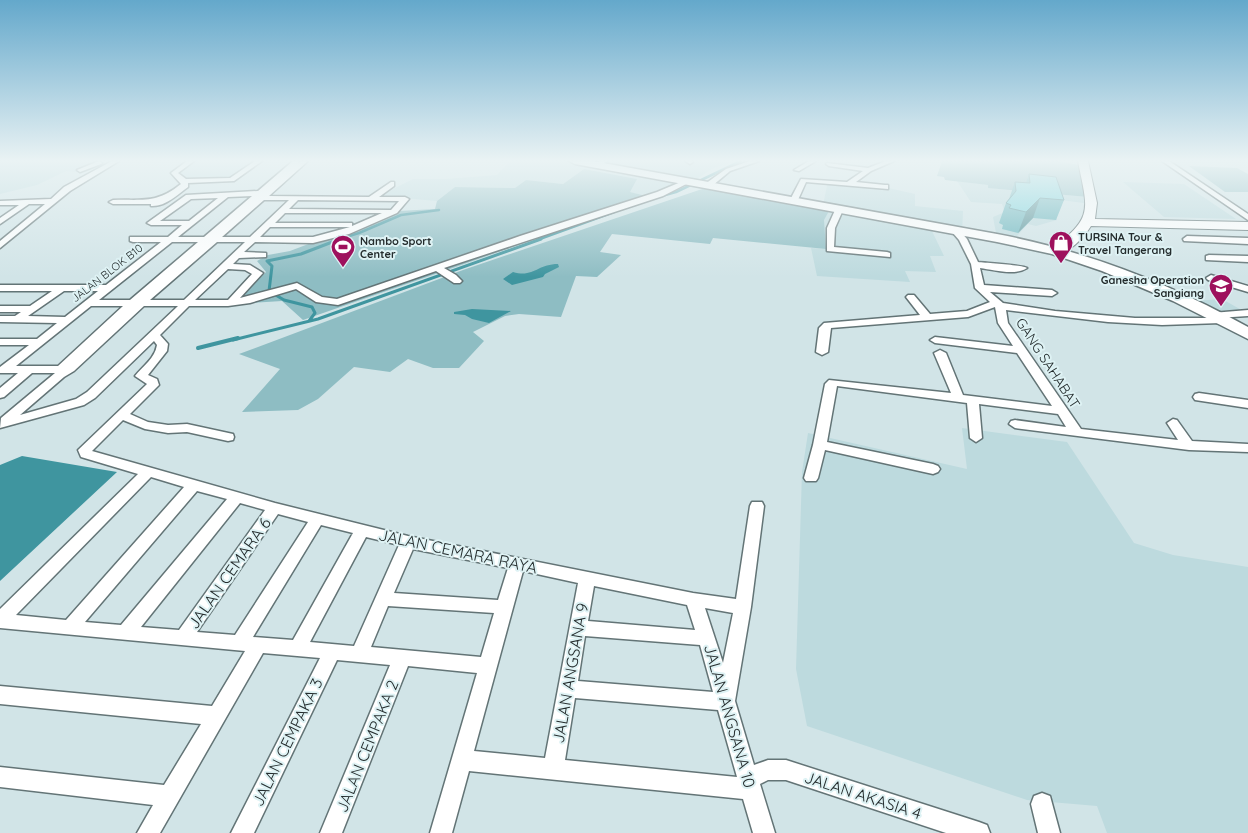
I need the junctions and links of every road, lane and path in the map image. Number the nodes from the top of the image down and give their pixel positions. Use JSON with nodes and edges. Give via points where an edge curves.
{"nodes":[{"id":1,"x":164,"y":200,"type":"joint"},
{"id":2,"x":185,"y":200,"type":"edge"},
{"id":3,"x":219,"y":200,"type":"edge"},
{"id":4,"x":257,"y":200,"type":"edge"},
{"id":5,"x":294,"y":200,"type":"edge"},
{"id":6,"x":404,"y":200,"type":"edge"},
{"id":7,"x":641,"y":200,"type":"edge"},
{"id":8,"x":794,"y":200,"type":"edge"},
{"id":9,"x":1091,"y":200,"type":"edge"},
{"id":10,"x":1222,"y":200,"type":"edge"},
{"id":11,"x":52,"y":201,"type":"joint"},
{"id":12,"x":27,"y":202,"type":"junction"},
{"id":13,"x":113,"y":202,"type":"dead end"},
{"id":14,"x":0,"y":203,"type":"edge"},
{"id":15,"x":154,"y":204,"type":"dead end"},
{"id":16,"x":394,"y":210,"type":"junction"},
{"id":17,"x":839,"y":210,"type":"junction"},
{"id":18,"x":283,"y":211,"type":"junction"},
{"id":19,"x":860,"y":214,"type":"junction"},
{"id":20,"x":1248,"y":218,"type":"edge"},
{"id":21,"x":0,"y":222,"type":"edge"},
{"id":22,"x":1089,"y":222,"type":"junction"},
{"id":23,"x":189,"y":224,"type":"junction"},
{"id":24,"x":269,"y":225,"type":"junction"},
{"id":25,"x":362,"y":225,"type":"junction"},
{"id":26,"x":1248,"y":226,"type":"edge"},
{"id":27,"x":957,"y":233,"type":"junction"},
{"id":28,"x":133,"y":239,"type":"dead end"},
{"id":29,"x":169,"y":239,"type":"junction"},
{"id":30,"x":211,"y":239,"type":"junction"},
{"id":31,"x":997,"y":239,"type":"junction"},
{"id":32,"x":253,"y":240,"type":"junction"},
{"id":33,"x":1187,"y":240,"type":"dead end"},
{"id":34,"x":1228,"y":240,"type":"junction"},
{"id":35,"x":1248,"y":241,"type":"edge"},
{"id":36,"x":0,"y":245,"type":"edge"},
{"id":37,"x":1056,"y":251,"type":"junction"},
{"id":38,"x":1248,"y":253,"type":"edge"},
{"id":39,"x":237,"y":255,"type":"junction"},
{"id":40,"x":263,"y":255,"type":"dead end"},
{"id":41,"x":886,"y":256,"type":"dead end"},
{"id":42,"x":1209,"y":258,"type":"dead end"},
{"id":43,"x":1248,"y":259,"type":"edge"},
{"id":44,"x":975,"y":264,"type":"junction"},
{"id":45,"x":226,"y":266,"type":"junction"},
{"id":46,"x":1100,"y":267,"type":"junction"},
{"id":47,"x":1022,"y":268,"type":"dead end"},
{"id":48,"x":1211,"y":278,"type":"dead end"},
{"id":49,"x":0,"y":288,"type":"edge"},
{"id":50,"x":62,"y":288,"type":"junction"},
{"id":51,"x":106,"y":288,"type":"junction"},
{"id":52,"x":980,"y":288,"type":"junction"},
{"id":53,"x":1248,"y":289,"type":"edge"},
{"id":54,"x":1052,"y":293,"type":"dead end"},
{"id":55,"x":911,"y":297,"type":"dead end"},
{"id":56,"x":232,"y":302,"type":"junction"},
{"id":57,"x":87,"y":303,"type":"junction"},
{"id":58,"x":137,"y":303,"type":"junction"},
{"id":59,"x":188,"y":303,"type":"junction"},
{"id":60,"x":999,"y":305,"type":"junction"},
{"id":61,"x":32,"y":309,"type":"junction"},
{"id":62,"x":1,"y":312,"type":"edge"},
{"id":63,"x":1248,"y":313,"type":"edge"},
{"id":64,"x":928,"y":318,"type":"junction"},
{"id":65,"x":1216,"y":318,"type":"junction"},
{"id":66,"x":18,"y":319,"type":"junction"},
{"id":67,"x":66,"y":320,"type":"junction"},
{"id":68,"x":1248,"y":334,"type":"edge"},
{"id":69,"x":154,"y":335,"type":"junction"},
{"id":70,"x":1248,"y":339,"type":"edge"},
{"id":71,"x":934,"y":340,"type":"dead end"},
{"id":72,"x":0,"y":342,"type":"edge"},
{"id":73,"x":38,"y":342,"type":"junction"},
{"id":74,"x":1021,"y":350,"type":"junction"},
{"id":75,"x":822,"y":352,"type":"dead end"},
{"id":76,"x":940,"y":353,"type":"dead end"},
{"id":77,"x":2,"y":370,"type":"edge"},
{"id":78,"x":29,"y":370,"type":"junction"},
{"id":79,"x":63,"y":371,"type":"junction"},
{"id":80,"x":0,"y":394,"type":"edge"},
{"id":81,"x":1199,"y":397,"type":"dead end"},
{"id":82,"x":959,"y":399,"type":"junction"},
{"id":83,"x":972,"y":401,"type":"junction"},
{"id":84,"x":80,"y":402,"type":"junction"},
{"id":85,"x":26,"y":403,"type":"junction"},
{"id":86,"x":1248,"y":404,"type":"edge"},
{"id":87,"x":1063,"y":411,"type":"junction"},
{"id":88,"x":121,"y":415,"type":"junction"},
{"id":89,"x":2,"y":423,"type":"edge"},
{"id":90,"x":1173,"y":423,"type":"dead end"},
{"id":91,"x":1016,"y":424,"type":"dead end"},
{"id":92,"x":1076,"y":432,"type":"junction"},
{"id":93,"x":228,"y":437,"type":"dead end"},
{"id":94,"x":976,"y":438,"type":"dead end"},
{"id":95,"x":820,"y":445,"type":"junction"},
{"id":96,"x":1189,"y":446,"type":"junction"},
{"id":97,"x":1248,"y":448,"type":"edge"},
{"id":98,"x":933,"y":469,"type":"dead end"},
{"id":99,"x":148,"y":472,"type":"junction"},
{"id":100,"x":811,"y":478,"type":"dead end"},
{"id":101,"x":194,"y":485,"type":"junction"},
{"id":102,"x":236,"y":497,"type":"junction"},
{"id":103,"x":757,"y":506,"type":"dead end"},
{"id":104,"x":275,"y":508,"type":"junction"},
{"id":105,"x":317,"y":519,"type":"junction"},
{"id":106,"x":362,"y":530,"type":"junction"},
{"id":107,"x":408,"y":542,"type":"junction"},
{"id":108,"x":518,"y":563,"type":"junction"},
{"id":109,"x":587,"y":577,"type":"junction"},
{"id":110,"x":383,"y":599,"type":"junction"},
{"id":111,"x":693,"y":600,"type":"junction"},
{"id":112,"x":505,"y":607,"type":"junction"},
{"id":113,"x":743,"y":607,"type":"junction"},
{"id":114,"x":0,"y":620,"type":"edge"},
{"id":115,"x":69,"y":628,"type":"junction"},
{"id":116,"x":578,"y":628,"type":"junction"},
{"id":117,"x":125,"y":633,"type":"junction"},
{"id":118,"x":183,"y":638,"type":"junction"},
{"id":119,"x":707,"y":638,"type":"junction"},
{"id":120,"x":249,"y":644,"type":"junction"},
{"id":121,"x":297,"y":649,"type":"junction"},
{"id":122,"x":332,"y":652,"type":"junction"},
{"id":123,"x":359,"y":654,"type":"junction"},
{"id":124,"x":402,"y":658,"type":"junction"},
{"id":125,"x":488,"y":666,"type":"junction"},
{"id":126,"x":567,"y":689,"type":"junction"},
{"id":127,"x":0,"y":695,"type":"edge"},
{"id":128,"x":724,"y":702,"type":"junction"},
{"id":129,"x":216,"y":716,"type":"junction"},
{"id":130,"x":462,"y":760,"type":"junction"},
{"id":131,"x":553,"y":769,"type":"junction"},
{"id":132,"x":0,"y":777,"type":"edge"},
{"id":133,"x":749,"y":783,"type":"junction"},
{"id":134,"x":170,"y":796,"type":"junction"},
{"id":135,"x":1042,"y":804,"type":"dead end"},
{"id":136,"x":148,"y":833,"type":"edge"},
{"id":137,"x":242,"y":833,"type":"edge"},
{"id":138,"x":331,"y":833,"type":"edge"},
{"id":139,"x":441,"y":833,"type":"edge"},
{"id":140,"x":764,"y":833,"type":"edge"},
{"id":141,"x":979,"y":833,"type":"edge"},
{"id":142,"x":1049,"y":833,"type":"edge"}],
"edges":[{"from":1,"to":13,"type":"street"},
{"from":1,"to":15,"type":"street"},
{"from":2,"to":23,"type":"street","via":[[151,224]]},
{"from":3,"to":23,"type":"street","name":"JALAN BLOK B10"},
{"from":4,"to":30,"type":"street"},
{"from":5,"to":18,"type":"street"},
{"from":6,"to":16,"type":"street"},
{"from":7,"to":56,"type":"street","via":[[572,221],[446,273],[338,302],[319,300],[297,286]]},
{"from":8,"to":17,"type":"main road"},
{"from":9,"to":22,"type":"main road"},
{"from":10,"to":20,"type":"street"},
{"from":11,"to":12,"type":"street"},
{"from":11,"to":36,"type":"street"},
{"from":12,"to":14,"type":"street"},
{"from":12,"to":21,"type":"street"},
{"from":16,"to":18,"type":"street"},
{"from":16,"to":25,"type":"street"},
{"from":17,"to":19,"type":"main road"},
{"from":17,"to":41,"type":"street","via":[[829,231],[830,249]]},
{"from":18,"to":24,"type":"street"},
{"from":19,"to":27,"type":"main road"},
{"from":19,"to":31,"type":"main road"},
{"from":22,"to":26,"type":"main road"},
{"from":22,"to":37,"type":"main road","via":[[1084,230]]},
{"from":23,"to":29,"type":"street","name":"JALAN BLOK B10"},
{"from":24,"to":25,"type":"street"},
{"from":24,"to":32,"type":"street"},
{"from":25,"to":32,"type":"street","via":[[313,240]]},
{"from":27,"to":31,"type":"main road"},
{"from":27,"to":44,"type":"street"},
{"from":28,"to":29,"type":"street"},
{"from":29,"to":30,"type":"street"},
{"from":29,"to":51,"type":"street","name":"JALAN BLOK B10"},
{"from":30,"to":32,"type":"street"},
{"from":30,"to":58,"type":"street"},
{"from":31,"to":37,"type":"main road"},
{"from":31,"to":46,"type":"main road"},
{"from":32,"to":39,"type":"street"},
{"from":33,"to":34,"type":"street"},
{"from":34,"to":35,"type":"street"},
{"from":34,"to":38,"type":"street"},
{"from":37,"to":46,"type":"main road"},
{"from":39,"to":40,"type":"street"},
{"from":39,"to":45,"type":"street"},
{"from":42,"to":43,"type":"street"},
{"from":44,"to":47,"type":"street"},
{"from":44,"to":52,"type":"street"},
{"from":45,"to":56,"type":"street","via":[[246,266],[258,273]]},
{"from":45,"to":59,"type":"street"},
{"from":46,"to":65,"type":"main road"},
{"from":48,"to":53,"type":"street"},
{"from":49,"to":50,"type":"street"},
{"from":50,"to":51,"type":"street"},
{"from":50,"to":61,"type":"street"},
{"from":51,"to":57,"type":"street","name":"JALAN BLOK B10"},
{"from":52,"to":54,"type":"street"},
{"from":52,"to":60,"type":"street"},
{"from":55,"to":64,"type":"street"},
{"from":56,"to":59,"type":"street"},
{"from":57,"to":58,"type":"street"},
{"from":57,"to":67,"type":"street","name":"JALAN BLOK B10"},
{"from":58,"to":59,"type":"street"},
{"from":58,"to":79,"type":"street"},
{"from":59,"to":69,"type":"street"},
{"from":60,"to":64,"type":"street","via":[[968,314]]},
{"from":60,"to":65,"type":"street","via":[[1104,320],[1155,323]]},
{"from":60,"to":74,"type":"street","name":"GANG SAHABAT","via":[[1003,323]]},
{"from":61,"to":62,"type":"street"},
{"from":61,"to":66,"type":"street"},
{"from":62,"to":66,"type":"street"},
{"from":63,"to":65,"type":"street"},
{"from":64,"to":75,"type":"street","via":[[828,325],[824,328]]},
{"from":65,"to":68,"type":"main road"},
{"from":65,"to":70,"type":"main road"},
{"from":66,"to":67,"type":"street"},
{"from":67,"to":73,"type":"street","name":"JALAN BLOK B10"},
{"from":69,"to":84,"type":"street"},
{"from":69,"to":88,"type":"street","via":[[163,344],[147,378],[153,385]]},
{"from":71,"to":74,"type":"street"},
{"from":72,"to":73,"type":"street"},
{"from":73,"to":77,"type":"street","name":"JALAN BLOK B10"},
{"from":74,"to":87,"type":"street","name":"GANG SAHABAT"},
{"from":76,"to":82,"type":"street"},
{"from":77,"to":78,"type":"street"},
{"from":78,"to":79,"type":"street"},
{"from":78,"to":80,"type":"street"},
{"from":79,"to":85,"type":"street"},
{"from":81,"to":86,"type":"street"},
{"from":82,"to":83,"type":"street"},
{"from":82,"to":95,"type":"street","via":[[833,382]]},
{"from":83,"to":87,"type":"street"},
{"from":83,"to":94,"type":"street"},
{"from":84,"to":85,"type":"street"},
{"from":84,"to":89,"type":"street"},
{"from":85,"to":89,"type":"street"},
{"from":87,"to":92,"type":"street","name":"GANG SAHABAT"},
{"from":88,"to":93,"type":"street","via":[[146,425],[187,428]]},
{"from":88,"to":99,"type":"street","name":"JALAN CEMARA RAYA","via":[[84,452]]},
{"from":90,"to":96,"type":"street"},
{"from":91,"to":92,"type":"street"},
{"from":92,"to":96,"type":"street"},
{"from":95,"to":98,"type":"street"},
{"from":95,"to":100,"type":"street"},
{"from":96,"to":97,"type":"street"},
{"from":99,"to":101,"type":"street","name":"JALAN CEMARA RAYA"},
{"from":99,"to":114,"type":"street"},
{"from":101,"to":102,"type":"street","name":"JALAN CEMARA RAYA"},
{"from":101,"to":115,"type":"street"},
{"from":102,"to":104,"type":"street","name":"JALAN CEMARA RAYA"},
{"from":102,"to":117,"type":"street"},
{"from":103,"to":113,"type":"street"},
{"from":104,"to":105,"type":"street","name":"JALAN CEMARA RAYA"},
{"from":104,"to":118,"type":"street","name":"JALAN CEMARA 6"},
{"from":105,"to":106,"type":"street","name":"JALAN CEMARA RAYA"},
{"from":105,"to":120,"type":"street"},
{"from":106,"to":107,"type":"street","name":"JALAN CEMARA RAYA"},
{"from":106,"to":121,"type":"street"},
{"from":107,"to":108,"type":"street","name":"JALAN CEMARA RAYA"},
{"from":107,"to":110,"type":"street"},
{"from":108,"to":109,"type":"street","name":"JALAN CEMARA RAYA"},
{"from":108,"to":112,"type":"street"},
{"from":109,"to":111,"type":"street","name":"JALAN CEMARA RAYA"},
{"from":109,"to":116,"type":"street","name":"JALAN ANGSANA 9"},
{"from":110,"to":112,"type":"street"},
{"from":110,"to":123,"type":"street"},
{"from":111,"to":113,"type":"street","name":"JALAN CEMARA RAYA"},
{"from":111,"to":119,"type":"street","name":"JALAN ANGSANA 10"},
{"from":112,"to":125,"type":"street"},
{"from":113,"to":128,"type":"street"},
{"from":114,"to":115,"type":"street"},
{"from":115,"to":117,"type":"street"},
{"from":116,"to":119,"type":"street"},
{"from":116,"to":126,"type":"street","name":"JALAN ANGSANA 9"},
{"from":117,"to":118,"type":"street"},
{"from":118,"to":120,"type":"street"},
{"from":119,"to":128,"type":"street","name":"JALAN ANGSANA 10"},
{"from":120,"to":121,"type":"street"},
{"from":120,"to":129,"type":"street"},
{"from":121,"to":122,"type":"street"},
{"from":122,"to":123,"type":"street"},
{"from":122,"to":137,"type":"street","name":"JALAN CEMPAKA 3"},
{"from":123,"to":124,"type":"street"},
{"from":124,"to":125,"type":"street"},
{"from":124,"to":138,"type":"street","name":"JALAN CEMPAKA 2"},
{"from":125,"to":130,"type":"street"},
{"from":126,"to":128,"type":"street"},
{"from":126,"to":131,"type":"street","name":"JALAN ANGSANA 9"},
{"from":127,"to":129,"type":"street"},
{"from":128,"to":133,"type":"street","name":"JALAN ANGSANA 10"},
{"from":129,"to":134,"type":"street"},
{"from":130,"to":131,"type":"street"},
{"from":130,"to":139,"type":"street"},
{"from":131,"to":133,"type":"street"},
{"from":132,"to":134,"type":"street"},
{"from":133,"to":140,"type":"street","name":"JALAN ANGSANA 10"},
{"from":133,"to":141,"type":"street","name":"JALAN AKASIA 4","via":[[768,770],[786,770]]},
{"from":134,"to":136,"type":"street"},
{"from":135,"to":142,"type":"street"}]}
